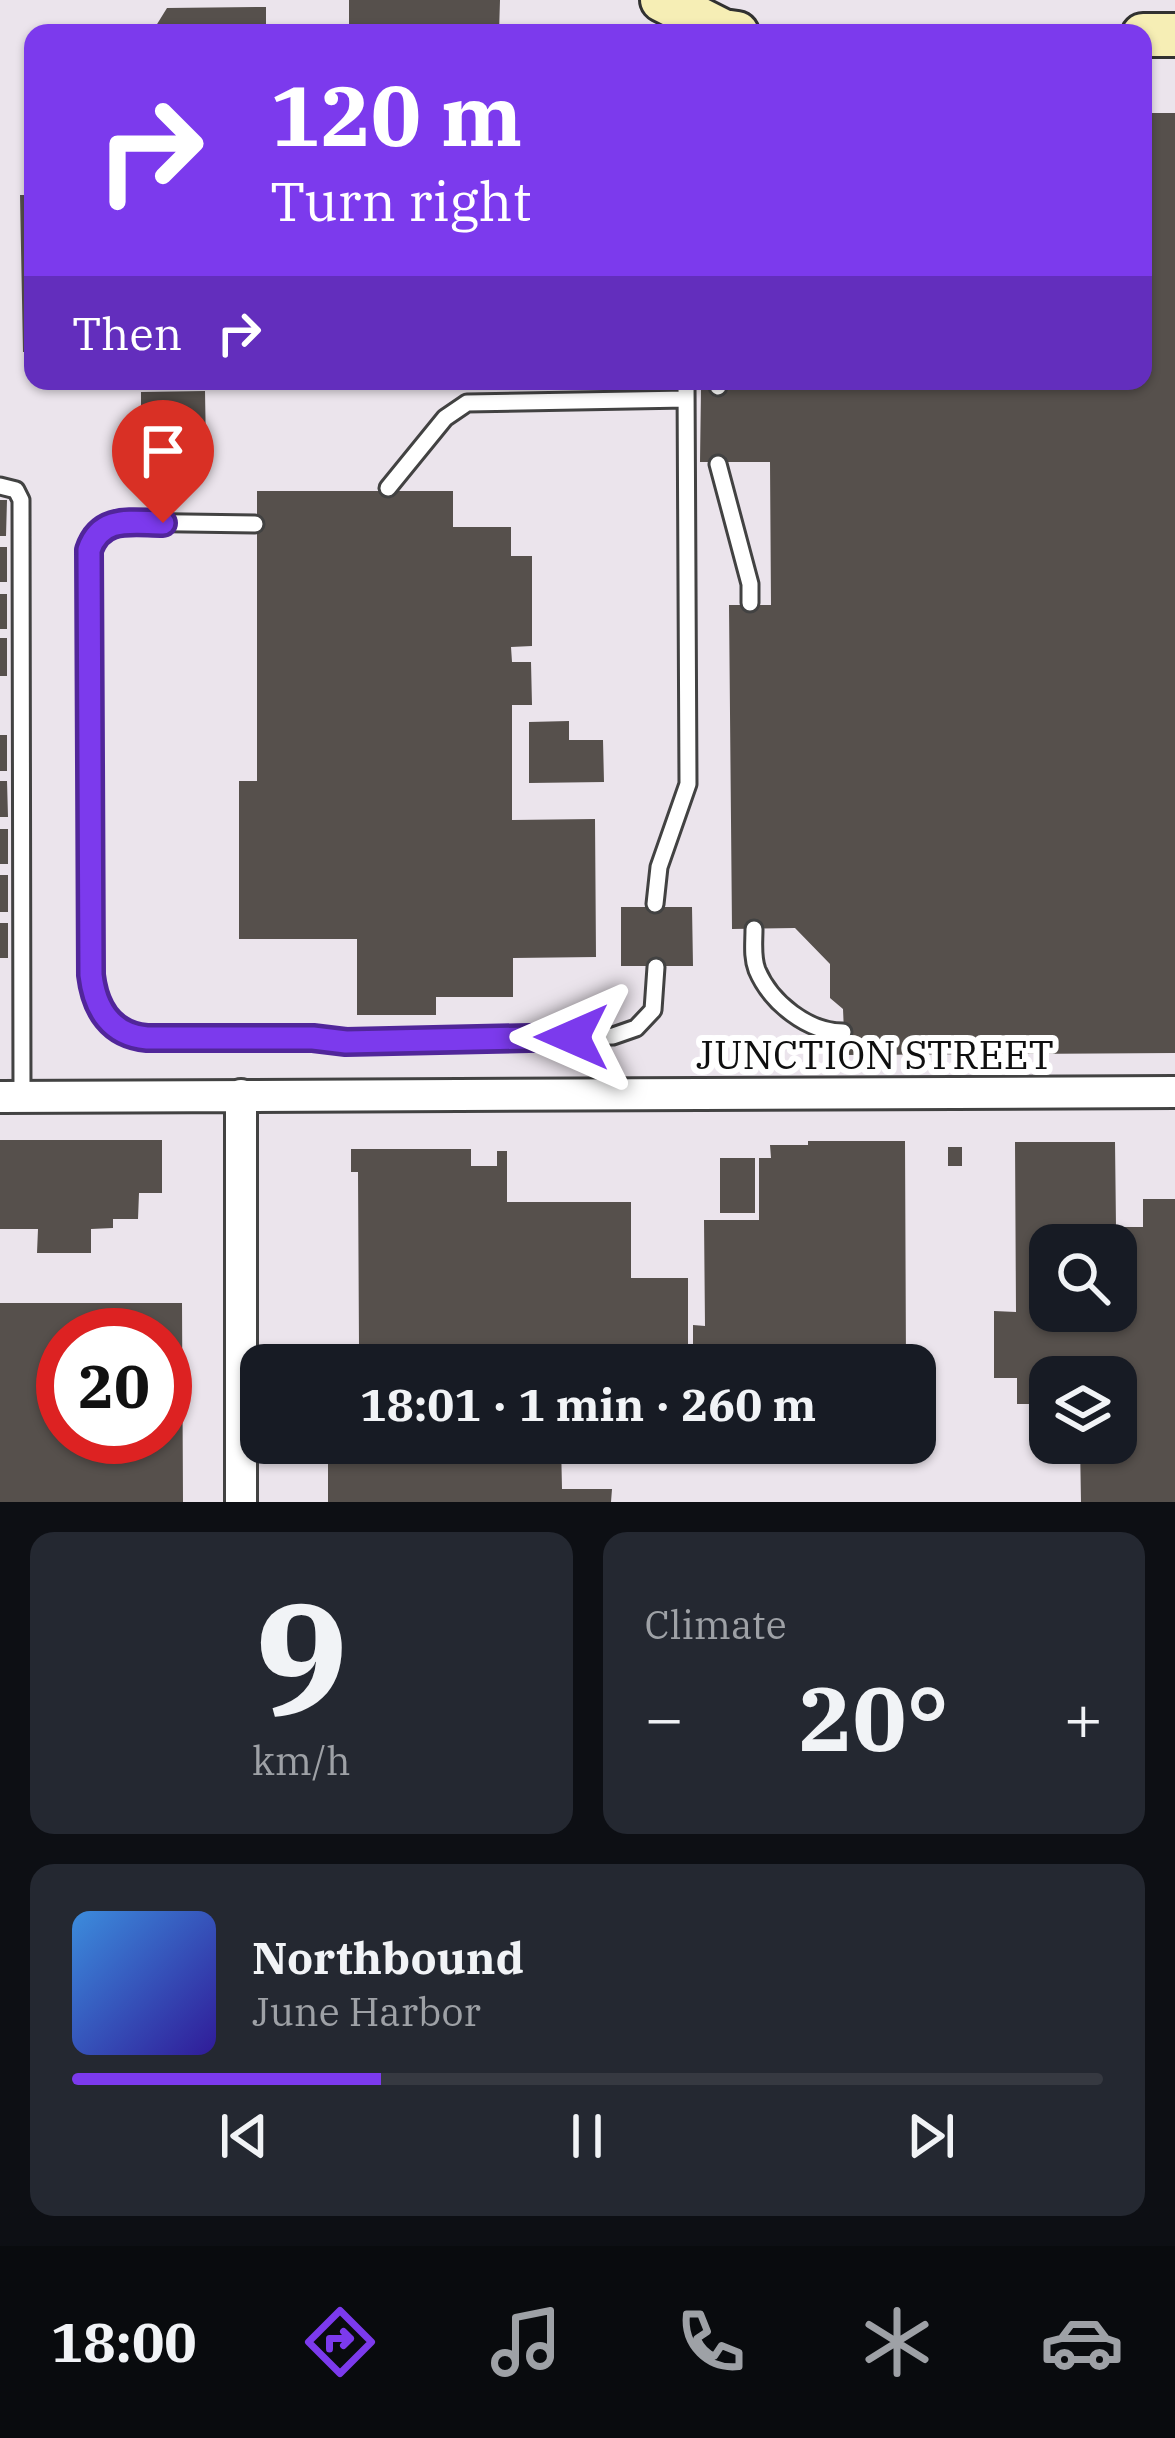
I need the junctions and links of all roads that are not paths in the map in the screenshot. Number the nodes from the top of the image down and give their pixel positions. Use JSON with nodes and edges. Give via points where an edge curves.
{"nodes":[{"id":1,"x":686,"y":390,"type":"edge"},
{"id":2,"x":686,"y":400,"type":"junction"},
{"id":3,"x":718,"y":464,"type":"dead end"},
{"id":4,"x":0,"y":486,"type":"edge"},
{"id":5,"x":388,"y":488,"type":"dead end"},
{"id":6,"x":255,"y":524,"type":"dead end"},
{"id":7,"x":750,"y":603,"type":"dead end"},
{"id":8,"x":655,"y":904,"type":"dead end"},
{"id":9,"x":754,"y":929,"type":"dead end"},
{"id":10,"x":656,"y":967,"type":"dead end"},
{"id":11,"x":843,"y":1032,"type":"dead end"},
{"id":12,"x":0,"y":1036,"type":"edge"},
{"id":13,"x":21,"y":1036,"type":"junction"},
{"id":14,"x":1175,"y":1092,"type":"edge"},
{"id":15,"x":11,"y":1096,"type":"edge"},
{"id":16,"x":241,"y":1096,"type":"junction"},
{"id":17,"x":241,"y":1502,"type":"edge"}],
"edges":[{"from":1,"to":2,"type":"lane"},
{"from":2,"to":5,"type":"lane","via":[[467,403]]},
{"from":2,"to":8,"type":"lane","via":[[688,784]]},
{"from":3,"to":7,"type":"lane"},
{"from":4,"to":13,"type":"lane","via":[[21,500]]},
{"from":6,"to":10,"type":"lane","via":[[117,522],[92,542],[91,975],[105,1017],[147,1038],[613,1036],[653,1010]]},
{"from":9,"to":11,"type":"lane","via":[[755,965],[765,983],[808,1027]]},
{"from":12,"to":13,"type":"lane"},
{"from":13,"to":15,"type":"lane"},
{"from":14,"to":16,"type":"street","name":"JUNCTION STREET"},
{"from":15,"to":16,"type":"street","name":"JUNCTION STREET"},
{"from":16,"to":17,"type":"street"}]}
